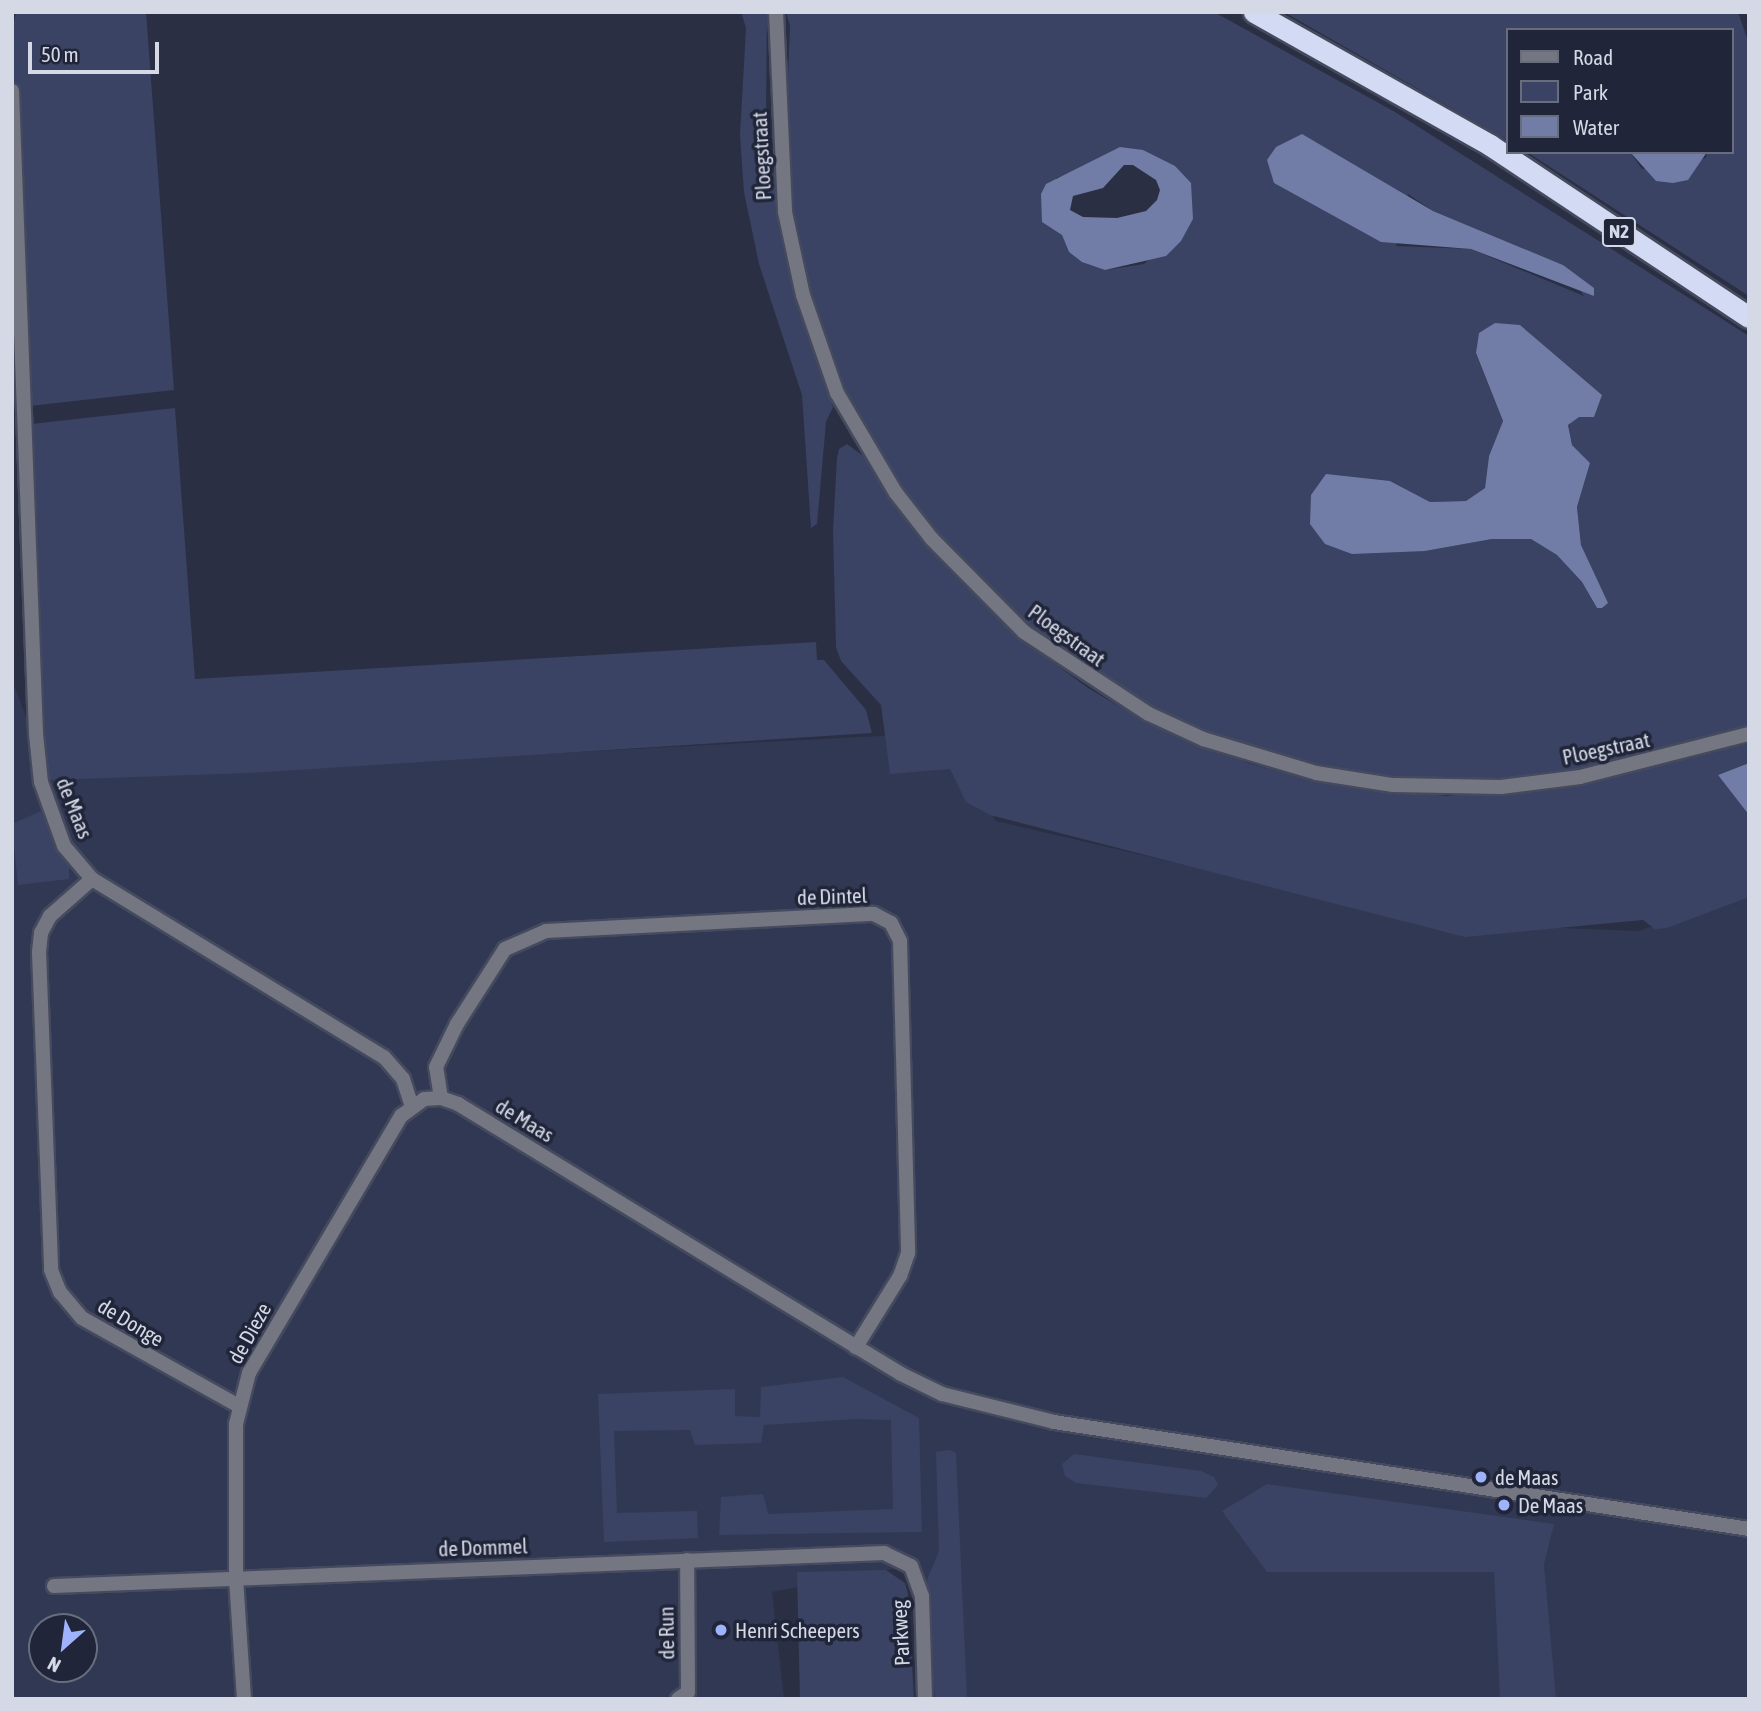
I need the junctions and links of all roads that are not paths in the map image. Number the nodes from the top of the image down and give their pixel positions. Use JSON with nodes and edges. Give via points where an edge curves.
{"nodes":[{"id":1,"x":776,"y":12,"type":"edge"},
{"id":2,"x":1254,"y":12,"type":"edge"},
{"id":3,"x":12,"y":90,"type":"edge"},
{"id":4,"x":1749,"y":317,"type":"edge"},
{"id":5,"x":1749,"y":734,"type":"edge"},
{"id":6,"x":92,"y":879,"type":"junction"},
{"id":7,"x":441,"y":1098,"type":"junction"},
{"id":8,"x":412,"y":1106,"type":"junction"},
{"id":9,"x":856,"y":1347,"type":"junction"},
{"id":10,"x":239,"y":1406,"type":"junction"},
{"id":11,"x":1749,"y":1529,"type":"edge"},
{"id":12,"x":687,"y":1560,"type":"junction"},
{"id":13,"x":911,"y":1566,"type":"joint"},
{"id":14,"x":236,"y":1578,"type":"junction"},
{"id":15,"x":54,"y":1586,"type":"dead end"},
{"id":16,"x":244,"y":1699,"type":"edge"},
{"id":17,"x":678,"y":1699,"type":"edge"},
{"id":18,"x":925,"y":1699,"type":"edge"}],
"edges":[{"from":1,"to":5,"type":"street","name":"Ploegstraat","via":[[785,212],[803,295],[837,393],[896,493],[932,539],[1024,632],[1149,714],[1203,739],[1316,773],[1393,785],[1501,787],[1580,777]]},
{"from":2,"to":4,"type":"highway","number":"N2","via":[[1490,145]]},
{"from":3,"to":6,"type":"street","name":"de Maas","via":[[41,782],[64,846]]},
{"from":6,"to":8,"type":"street","name":"de Maas","via":[[384,1057],[403,1079]]},
{"from":6,"to":10,"type":"street","name":"de Donge","via":[[50,916],[41,933],[39,952],[51,1270],[60,1292],[82,1318]]},
{"from":7,"to":8,"type":"street"},
{"from":7,"to":9,"type":"street","name":"de Maas","via":[[458,1104]]},
{"from":7,"to":9,"type":"street","name":"de Dintel","via":[[436,1068],[457,1024],[505,949],[546,931],[874,914],[891,923],[900,941],[908,1253],[900,1276]]},
{"from":8,"to":10,"type":"street","name":"de Dieze","via":[[401,1116],[249,1373]]},
{"from":9,"to":11,"type":"street","name":"de Maas","via":[[942,1394],[1045,1421]]},
{"from":10,"to":14,"type":"street","name":"de Dieze"},
{"from":12,"to":13,"type":"street","name":"de Dommel","via":[[884,1553]]},
{"from":12,"to":14,"type":"street","name":"de Dommel"},
{"from":12,"to":17,"type":"street","name":"de Run","via":[[688,1692]]},
{"from":13,"to":18,"type":"street","name":"Parkweg","via":[[922,1596]]},
{"from":14,"to":15,"type":"street","name":"de Dommel"},
{"from":14,"to":16,"type":"street","name":"de Dieze"}]}
